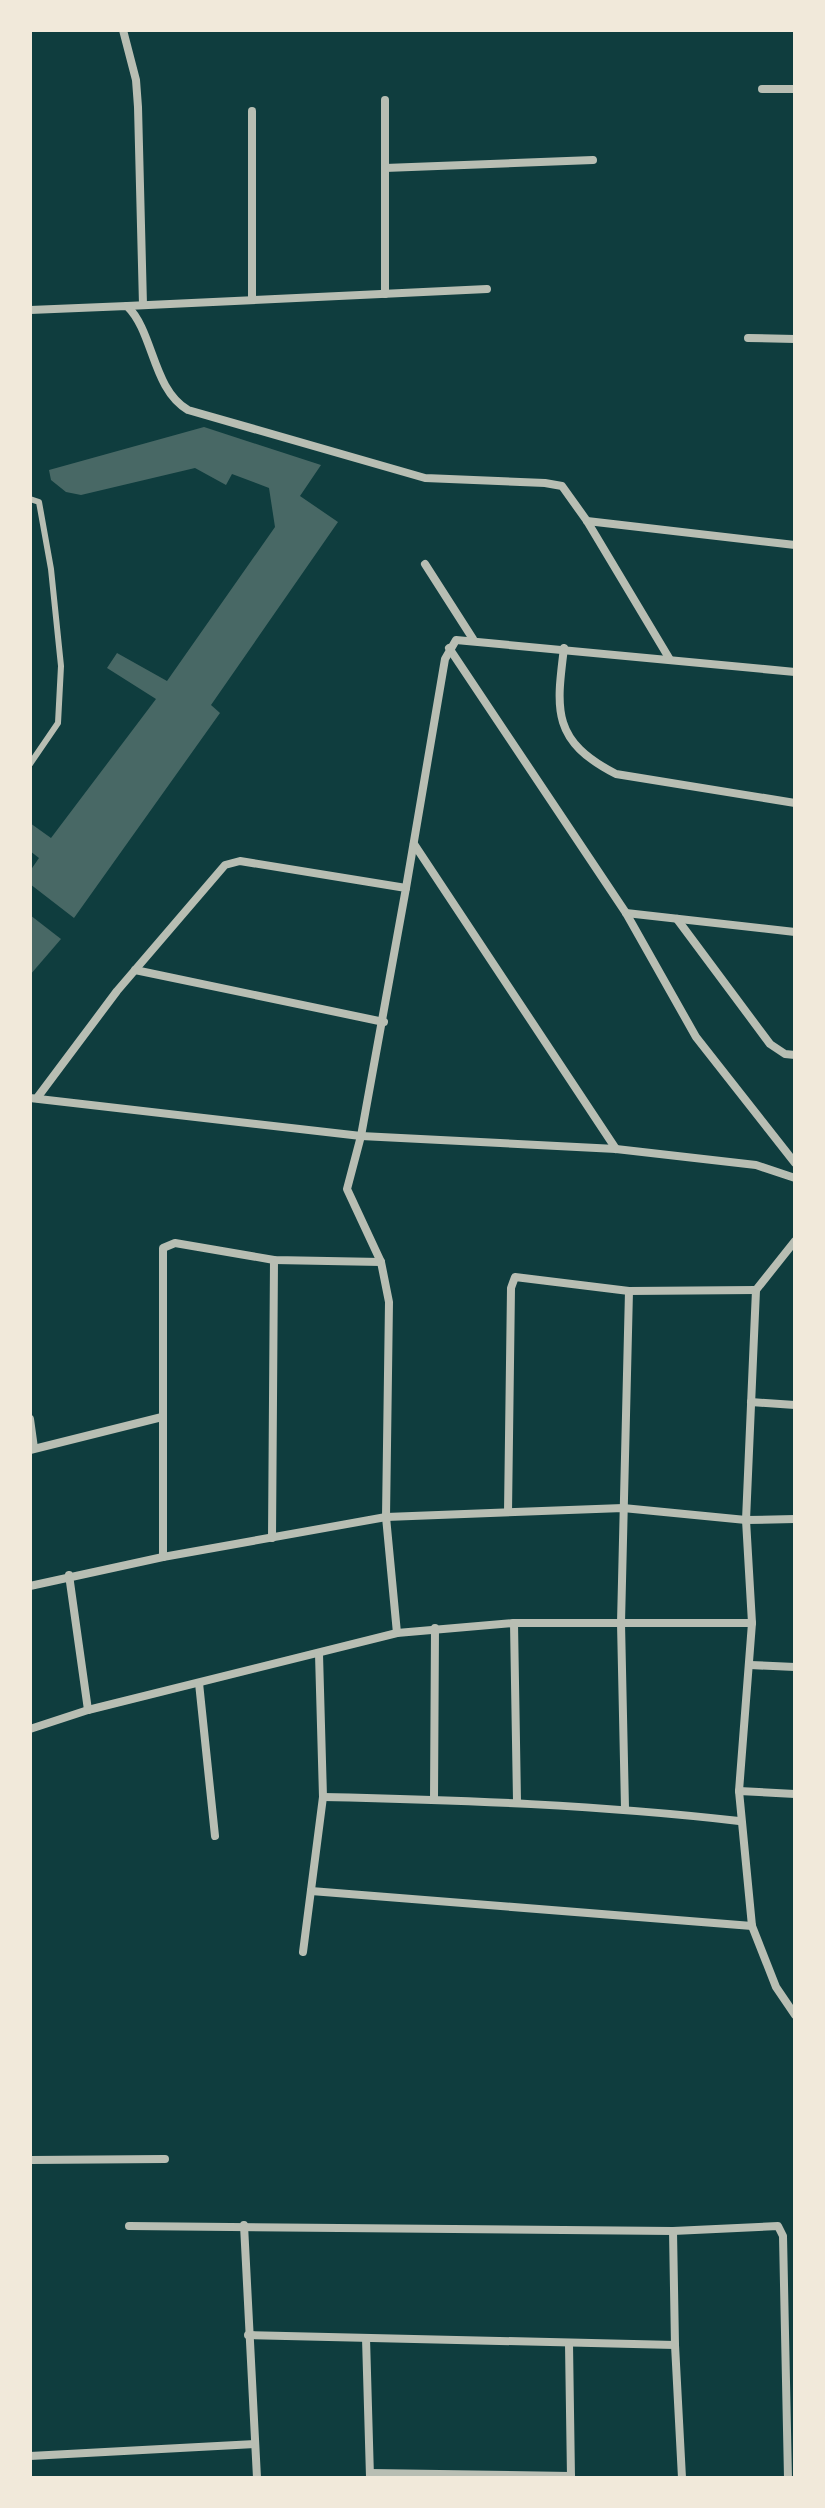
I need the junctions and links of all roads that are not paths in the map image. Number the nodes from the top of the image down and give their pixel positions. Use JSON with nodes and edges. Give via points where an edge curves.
{"nodes":[{"id":1,"x":123,"y":30,"type":"edge"},
{"id":2,"x":762,"y":89,"type":"dead end"},
{"id":3,"x":795,"y":89,"type":"edge"},
{"id":4,"x":385,"y":100,"type":"dead end"},
{"id":5,"x":252,"y":111,"type":"dead end"},
{"id":6,"x":593,"y":160,"type":"dead end"},
{"id":7,"x":385,"y":168,"type":"junction"},
{"id":8,"x":487,"y":289,"type":"dead end"},
{"id":9,"x":385,"y":294,"type":"junction"},
{"id":10,"x":252,"y":300,"type":"junction"},
{"id":11,"x":143,"y":305,"type":"junction"},
{"id":12,"x":127,"y":306,"type":"junction"},
{"id":13,"x":30,"y":310,"type":"edge"},
{"id":14,"x":748,"y":338,"type":"dead end"},
{"id":15,"x":795,"y":339,"type":"edge"},
{"id":16,"x":30,"y":499,"type":"edge"},
{"id":17,"x":587,"y":521,"type":"junction"},
{"id":18,"x":795,"y":545,"type":"edge"},
{"id":19,"x":425,"y":564,"type":"dead end"},
{"id":20,"x":473,"y":639,"type":"junction"},
{"id":21,"x":449,"y":648,"type":"junction"},
{"id":22,"x":564,"y":648,"type":"junction"},
{"id":23,"x":669,"y":658,"type":"junction"},
{"id":24,"x":795,"y":672,"type":"edge"},
{"id":25,"x":30,"y":764,"type":"edge"},
{"id":26,"x":795,"y":803,"type":"edge"},
{"id":27,"x":414,"y":843,"type":"junction"},
{"id":28,"x":406,"y":888,"type":"junction"},
{"id":29,"x":630,"y":914,"type":"junction"},
{"id":30,"x":673,"y":919,"type":"junction"},
{"id":31,"x":795,"y":932,"type":"edge"},
{"id":32,"x":135,"y":970,"type":"junction"},
{"id":33,"x":384,"y":1022,"type":"junction"},
{"id":34,"x":795,"y":1055,"type":"edge"},
{"id":35,"x":33,"y":1098,"type":"edge"},
{"id":36,"x":361,"y":1136,"type":"junction"},
{"id":37,"x":616,"y":1149,"type":"junction"},
{"id":38,"x":795,"y":1163,"type":"edge"},
{"id":39,"x":795,"y":1178,"type":"edge"},
{"id":40,"x":795,"y":1241,"type":"edge"},
{"id":41,"x":274,"y":1260,"type":"junction"},
{"id":42,"x":381,"y":1262,"type":"junction"},
{"id":43,"x":756,"y":1290,"type":"junction"},
{"id":44,"x":629,"y":1291,"type":"junction"},
{"id":45,"x":751,"y":1402,"type":"junction"},
{"id":46,"x":795,"y":1405,"type":"edge"},
{"id":47,"x":162,"y":1417,"type":"junction"},
{"id":48,"x":30,"y":1419,"type":"edge"},
{"id":49,"x":32,"y":1449,"type":"edge"},
{"id":50,"x":623,"y":1508,"type":"junction"},
{"id":51,"x":508,"y":1512,"type":"junction"},
{"id":52,"x":386,"y":1517,"type":"junction"},
{"id":53,"x":795,"y":1519,"type":"edge"},
{"id":54,"x":746,"y":1520,"type":"junction"},
{"id":55,"x":272,"y":1538,"type":"junction"},
{"id":56,"x":163,"y":1557,"type":"junction"},
{"id":57,"x":69,"y":1575,"type":"junction"},
{"id":58,"x":30,"y":1586,"type":"edge"},
{"id":59,"x":514,"y":1623,"type":"junction"},
{"id":60,"x":621,"y":1623,"type":"junction"},
{"id":61,"x":752,"y":1623,"type":"junction"},
{"id":62,"x":435,"y":1628,"type":"junction"},
{"id":63,"x":397,"y":1633,"type":"junction"},
{"id":64,"x":319,"y":1654,"type":"junction"},
{"id":65,"x":750,"y":1665,"type":"junction"},
{"id":66,"x":795,"y":1667,"type":"edge"},
{"id":67,"x":199,"y":1683,"type":"junction"},
{"id":68,"x":88,"y":1710,"type":"junction"},
{"id":69,"x":30,"y":1729,"type":"edge"},
{"id":70,"x":739,"y":1791,"type":"junction"},
{"id":71,"x":795,"y":1794,"type":"edge"},
{"id":72,"x":323,"y":1797,"type":"junction"},
{"id":73,"x":434,"y":1799,"type":"junction"},
{"id":74,"x":517,"y":1801,"type":"junction"},
{"id":75,"x":625,"y":1808,"type":"junction"},
{"id":76,"x":739,"y":1821,"type":"junction"},
{"id":77,"x":215,"y":1836,"type":"dead end"},
{"id":78,"x":311,"y":1891,"type":"junction"},
{"id":79,"x":752,"y":1926,"type":"junction"},
{"id":80,"x":303,"y":1952,"type":"dead end"},
{"id":81,"x":795,"y":2015,"type":"edge"},
{"id":82,"x":165,"y":2159,"type":"dead end"},
{"id":83,"x":30,"y":2160,"type":"edge"},
{"id":84,"x":244,"y":2225,"type":"junction"},
{"id":85,"x":129,"y":2226,"type":"dead end"},
{"id":86,"x":673,"y":2231,"type":"junction"},
{"id":87,"x":248,"y":2335,"type":"junction"},
{"id":88,"x":366,"y":2338,"type":"junction"},
{"id":89,"x":569,"y":2344,"type":"junction"},
{"id":90,"x":675,"y":2345,"type":"junction"},
{"id":91,"x":791,"y":2424,"type":"edge"},
{"id":92,"x":255,"y":2444,"type":"junction"},
{"id":93,"x":30,"y":2456,"type":"edge"},
{"id":94,"x":370,"y":2475,"type":"edge"},
{"id":95,"x":571,"y":2477,"type":"edge"},
{"id":96,"x":257,"y":2478,"type":"edge"},
{"id":97,"x":682,"y":2478,"type":"edge"},
{"id":98,"x":788,"y":2478,"type":"edge"}],
"edges":[{"from":1,"to":11,"type":"street","via":[[138,107]]},
{"from":2,"to":3,"type":"street"},
{"from":4,"to":7,"type":"street"},
{"from":5,"to":10,"type":"street"},
{"from":6,"to":7,"type":"street"},
{"from":7,"to":9,"type":"street"},
{"from":8,"to":9,"type":"street"},
{"from":9,"to":10,"type":"street"},
{"from":10,"to":11,"type":"street"},
{"from":11,"to":12,"type":"street"},
{"from":12,"to":13,"type":"street"},
{"from":12,"to":17,"type":"street","via":[[157,368],[188,410],[425,478],[556,484]]},
{"from":14,"to":15,"type":"street"},
{"from":16,"to":25,"type":"lane","via":[[39,502],[61,666],[58,723]]},
{"from":17,"to":18,"type":"street"},
{"from":17,"to":23,"type":"street"},
{"from":19,"to":20,"type":"street"},
{"from":20,"to":21,"type":"street","via":[[456,640]]},
{"from":20,"to":22,"type":"street"},
{"from":21,"to":27,"type":"street"},
{"from":21,"to":29,"type":"street"},
{"from":22,"to":23,"type":"street"},
{"from":22,"to":26,"type":"street","via":[[559,716],[570,738],[594,763],[616,774]]},
{"from":23,"to":24,"type":"street"},
{"from":27,"to":28,"type":"street"},
{"from":27,"to":37,"type":"street"},
{"from":28,"to":32,"type":"street","via":[[232,861]]},
{"from":28,"to":33,"type":"street"},
{"from":29,"to":30,"type":"street"},
{"from":29,"to":38,"type":"street","via":[[696,1037]]},
{"from":30,"to":31,"type":"street"},
{"from":30,"to":34,"type":"street","via":[[770,1044]]},
{"from":32,"to":33,"type":"street"},
{"from":32,"to":35,"type":"street"},
{"from":33,"to":36,"type":"street"},
{"from":35,"to":36,"type":"street"},
{"from":36,"to":37,"type":"street"},
{"from":36,"to":42,"type":"street","via":[[347,1189]]},
{"from":37,"to":39,"type":"street","via":[[756,1165]]},
{"from":40,"to":43,"type":"street"},
{"from":41,"to":42,"type":"street"},
{"from":41,"to":47,"type":"street","via":[[175,1243],[163,1248]]},
{"from":41,"to":55,"type":"street"},
{"from":42,"to":52,"type":"street","via":[[390,1313]]},
{"from":43,"to":44,"type":"street"},
{"from":43,"to":45,"type":"street"},
{"from":44,"to":50,"type":"street"},
{"from":44,"to":51,"type":"street","via":[[522,1276],[512,1280]]},
{"from":45,"to":46,"type":"street"},
{"from":45,"to":54,"type":"street"},
{"from":47,"to":49,"type":"street"},
{"from":47,"to":56,"type":"street"},
{"from":48,"to":49,"type":"street"},
{"from":50,"to":51,"type":"street"},
{"from":50,"to":54,"type":"street"},
{"from":50,"to":60,"type":"street"},
{"from":51,"to":52,"type":"street"},
{"from":52,"to":55,"type":"street"},
{"from":52,"to":63,"type":"street"},
{"from":53,"to":54,"type":"street"},
{"from":54,"to":61,"type":"street"},
{"from":55,"to":56,"type":"street"},
{"from":56,"to":57,"type":"street"},
{"from":57,"to":58,"type":"street"},
{"from":57,"to":68,"type":"street"},
{"from":59,"to":60,"type":"street"},
{"from":59,"to":62,"type":"street"},
{"from":59,"to":74,"type":"street"},
{"from":60,"to":61,"type":"street"},
{"from":60,"to":75,"type":"street"},
{"from":61,"to":65,"type":"street"},
{"from":62,"to":63,"type":"street"},
{"from":62,"to":73,"type":"street"},
{"from":63,"to":64,"type":"street"},
{"from":64,"to":67,"type":"street"},
{"from":64,"to":72,"type":"street"},
{"from":65,"to":66,"type":"street"},
{"from":65,"to":70,"type":"street"},
{"from":67,"to":68,"type":"street"},
{"from":67,"to":77,"type":"street"},
{"from":68,"to":69,"type":"street"},
{"from":70,"to":71,"type":"street"},
{"from":70,"to":76,"type":"street"},
{"from":72,"to":73,"type":"street"},
{"from":72,"to":78,"type":"street"},
{"from":73,"to":74,"type":"street"},
{"from":74,"to":75,"type":"street"},
{"from":75,"to":76,"type":"street"},
{"from":76,"to":79,"type":"street"},
{"from":78,"to":79,"type":"street"},
{"from":78,"to":80,"type":"street"},
{"from":79,"to":81,"type":"street","via":[[776,1987]]},
{"from":82,"to":83,"type":"street"},
{"from":84,"to":85,"type":"street"},
{"from":84,"to":86,"type":"street"},
{"from":84,"to":87,"type":"street"},
{"from":86,"to":90,"type":"street"},
{"from":86,"to":91,"type":"street","via":[[770,2225],[782,2229]]},
{"from":87,"to":88,"type":"street"},
{"from":87,"to":92,"type":"street"},
{"from":88,"to":89,"type":"street"},
{"from":88,"to":94,"type":"street"},
{"from":89,"to":90,"type":"street"},
{"from":89,"to":95,"type":"street"},
{"from":90,"to":97,"type":"street"},
{"from":91,"to":98,"type":"street"},
{"from":92,"to":93,"type":"street"},
{"from":92,"to":96,"type":"street"},
{"from":94,"to":95,"type":"street"}]}
